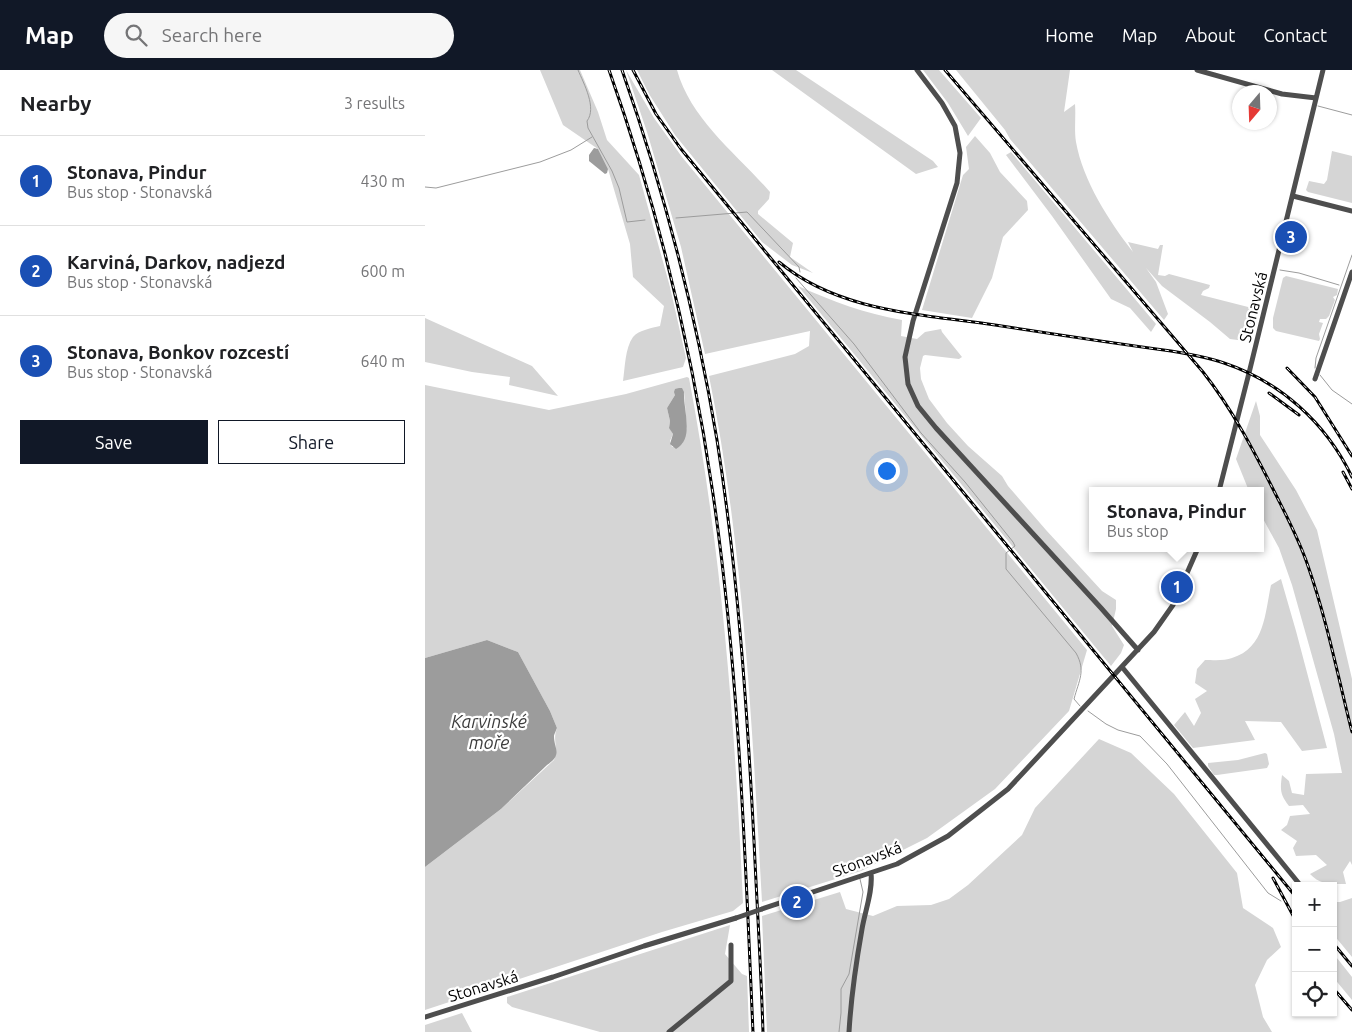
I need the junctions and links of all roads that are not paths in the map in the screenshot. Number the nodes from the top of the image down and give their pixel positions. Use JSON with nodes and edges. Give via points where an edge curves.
{"nodes":[{"id":1,"x":917,"y":70,"type":"edge"},
{"id":2,"x":1197,"y":70,"type":"edge"},
{"id":3,"x":1323,"y":70,"type":"edge"},
{"id":4,"x":1317,"y":98,"type":"junction"},
{"id":5,"x":1293,"y":196,"type":"junction"},
{"id":6,"x":1352,"y":211,"type":"edge"},
{"id":7,"x":1352,"y":272,"type":"edge"},
{"id":8,"x":1315,"y":379,"type":"dead end"},
{"id":9,"x":1220,"y":487,"type":"edge"},
{"id":10,"x":1195,"y":552,"type":"edge"},
{"id":11,"x":1138,"y":650,"type":"junction"},
{"id":12,"x":1122,"y":667,"type":"junction"},
{"id":13,"x":871,"y":873,"type":"junction"},
{"id":14,"x":1298,"y":882,"type":"edge"},
{"id":15,"x":731,"y":945,"type":"dead end"},
{"id":16,"x":425,"y":1017,"type":"edge"},
{"id":17,"x":669,"y":1032,"type":"edge"},
{"id":18,"x":849,"y":1032,"type":"edge"}],
"edges":[{"from":1,"to":11,"type":"street","via":[[955,126],[960,153],[957,183],[913,321],[905,357],[908,384],[918,406],[936,428]]},
{"from":2,"to":4,"type":"street","via":[[1282,94]]},
{"from":3,"to":4,"type":"street","name":"Stonavská"},
{"from":4,"to":5,"type":"street","name":"Stonavská"},
{"from":5,"to":6,"type":"street"},
{"from":5,"to":9,"type":"street","name":"Stonavská"},
{"from":7,"to":8,"type":"street"},
{"from":10,"to":11,"type":"street","name":"Stonavská","via":[[1167,615]]},
{"from":11,"to":12,"type":"street","name":"Stonavská"},
{"from":12,"to":13,"type":"street","name":"Stonavská","via":[[1007,789],[948,836],[897,864]]},
{"from":12,"to":14,"type":"street"},
{"from":13,"to":16,"type":"street","name":"Stonavská","bridge":true},
{"from":13,"to":18,"type":"street","via":[[872,883],[855,969]]},
{"from":15,"to":17,"type":"street","via":[[731,981]]}]}
